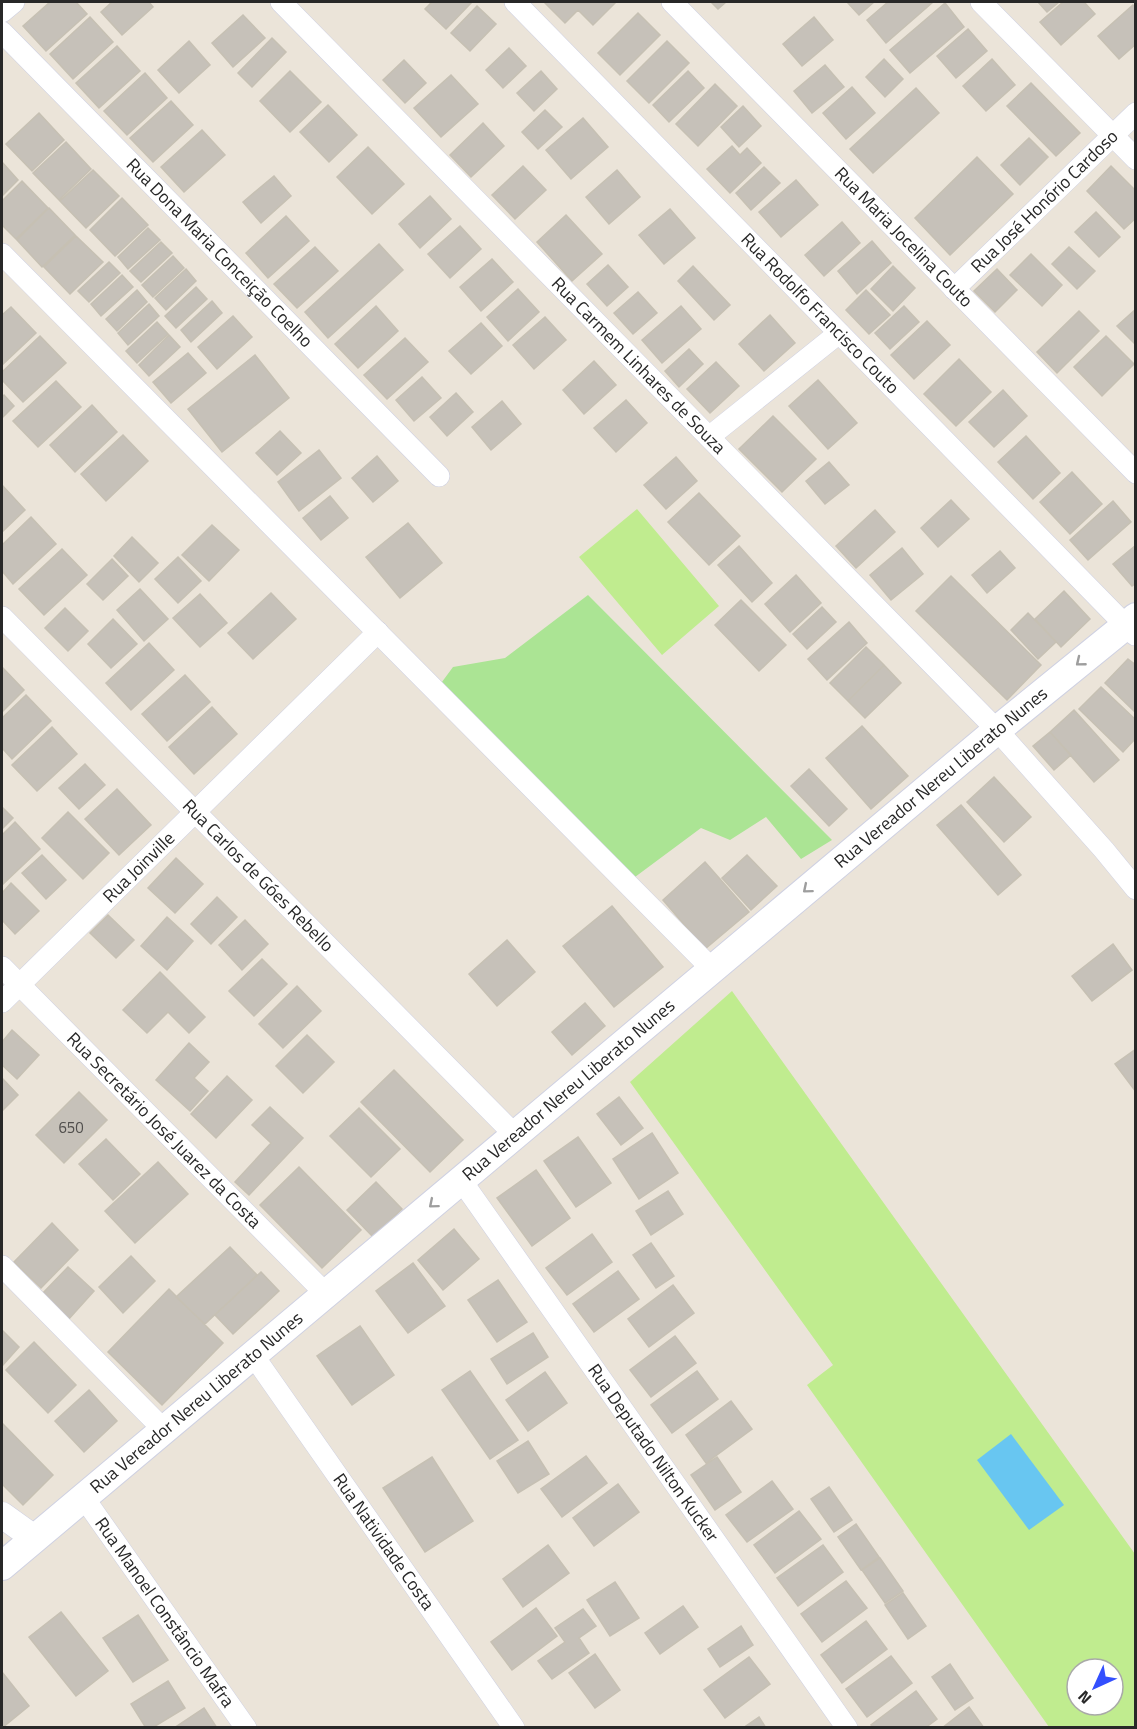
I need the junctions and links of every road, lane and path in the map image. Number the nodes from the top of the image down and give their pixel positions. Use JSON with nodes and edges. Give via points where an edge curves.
{"nodes":[{"id":1,"x":14,"y":2,"type":"edge"},
{"id":2,"x":281,"y":2,"type":"edge"},
{"id":3,"x":515,"y":2,"type":"edge"},
{"id":4,"x":672,"y":2,"type":"edge"},
{"id":5,"x":981,"y":2,"type":"edge"},
{"id":6,"x":2,"y":12,"type":"edge"},
{"id":7,"x":2,"y":32,"type":"edge"},
{"id":8,"x":1136,"y":113,"type":"edge"},
{"id":9,"x":1113,"y":136,"type":"junction"},
{"id":10,"x":1136,"y":159,"type":"edge"},
{"id":11,"x":2,"y":254,"type":"edge"},
{"id":12,"x":954,"y":289,"type":"junction"},
{"id":13,"x":839,"y":333,"type":"junction"},
{"id":14,"x":710,"y":437,"type":"junction"},
{"id":15,"x":1136,"y":473,"type":"edge"},
{"id":16,"x":439,"y":476,"type":"dead end"},
{"id":17,"x":2,"y":617,"type":"edge"},
{"id":18,"x":1132,"y":626,"type":"edge"},
{"id":19,"x":378,"y":632,"type":"junction"},
{"id":20,"x":997,"y":729,"type":"junction"},
{"id":21,"x":195,"y":812,"type":"junction"},
{"id":22,"x":1136,"y":889,"type":"edge"},
{"id":23,"x":2,"y":967,"type":"edge"},
{"id":24,"x":712,"y":969,"type":"junction"},
{"id":25,"x":19,"y":985,"type":"junction"},
{"id":26,"x":2,"y":1002,"type":"edge"},
{"id":27,"x":515,"y":1135,"type":"junction"},
{"id":28,"x":461,"y":1180,"type":"junction"},
{"id":29,"x":2,"y":1266,"type":"edge"},
{"id":30,"x":326,"y":1294,"type":"junction"},
{"id":31,"x":253,"y":1355,"type":"junction"},
{"id":32,"x":164,"y":1430,"type":"junction"},
{"id":33,"x":84,"y":1498,"type":"junction"},
{"id":34,"x":2,"y":1515,"type":"edge"},
{"id":35,"x":34,"y":1538,"type":"junction"},
{"id":36,"x":2,"y":1566,"type":"edge"},
{"id":37,"x":246,"y":1728,"type":"edge"},
{"id":38,"x":514,"y":1728,"type":"edge"},
{"id":39,"x":847,"y":1728,"type":"edge"}],
"edges":[{"from":1,"to":6,"type":"street"},
{"from":2,"to":14,"type":"street","name":"Rua Carmem Linhares de Souza"},
{"from":3,"to":13,"type":"street","name":"Rua Rodolfo Francisco Couto"},
{"from":4,"to":12,"type":"street","name":"Rua Maria Jocelina Couto"},
{"from":5,"to":9,"type":"street"},
{"from":7,"to":16,"type":"street","name":"Rua Dona Maria Conceição Coelho"},
{"from":8,"to":9,"type":"street","name":"Rua José Honório Cardoso"},
{"from":9,"to":10,"type":"street"},
{"from":9,"to":12,"type":"street","name":"Rua José Honório Cardoso"},
{"from":11,"to":19,"type":"street"},
{"from":12,"to":15,"type":"street","name":"Rua Maria Jocelina Couto"},
{"from":13,"to":14,"type":"street"},
{"from":13,"to":18,"type":"street","name":"Rua Rodolfo Francisco Couto"},
{"from":14,"to":20,"type":"street","name":"Rua Carmem Linhares de Souza"},
{"from":17,"to":21,"type":"street","name":"Rua Carlos de Góes Rebello"},
{"from":18,"to":20,"type":"main road","name":"Rua Vereador Nereu Liberato Nunes","one_way":true},
{"from":19,"to":21,"type":"street","name":"Rua Joinville"},
{"from":19,"to":24,"type":"street"},
{"from":20,"to":22,"type":"street","name":"Rua Carmem Linhares de Souza"},
{"from":20,"to":24,"type":"main road","name":"Rua Vereador Nereu Liberato Nunes","one_way":true},
{"from":21,"to":25,"type":"street","name":"Rua Joinville"},
{"from":21,"to":27,"type":"street","name":"Rua Carlos de Góes Rebello"},
{"from":23,"to":25,"type":"street","name":"Rua Secretário José Juarez da Costa"},
{"from":24,"to":27,"type":"main road","name":"Rua Vereador Nereu Liberato Nunes"},
{"from":25,"to":26,"type":"street","name":"Rua Joinville"},
{"from":25,"to":30,"type":"street","name":"Rua Secretário José Juarez da Costa"},
{"from":27,"to":28,"type":"main road","name":"Rua Vereador Nereu Liberato Nunes"},
{"from":28,"to":30,"type":"main road","name":"Rua Vereador Nereu Liberato Nunes","one_way":true},
{"from":28,"to":39,"type":"street","name":"Rua Deputado Nilton Kucker"},
{"from":29,"to":32,"type":"street"},
{"from":30,"to":31,"type":"main road","name":"Rua Vereador Nereu Liberato Nunes"},
{"from":31,"to":32,"type":"main road","name":"Rua Vereador Nereu Liberato Nunes"},
{"from":31,"to":38,"type":"street","name":"Rua Natividade Costa"},
{"from":32,"to":33,"type":"main road","name":"Rua Vereador Nereu Liberato Nunes"},
{"from":33,"to":35,"type":"main road","name":"Rua Vereador Nereu Liberato Nunes"},
{"from":33,"to":37,"type":"street","name":"Rua Manoel Constâncio Mafra"},
{"from":34,"to":35,"type":"street"},
{"from":35,"to":36,"type":"main road","name":"Rua Vereador Nereu Liberato Nunes"}]}
